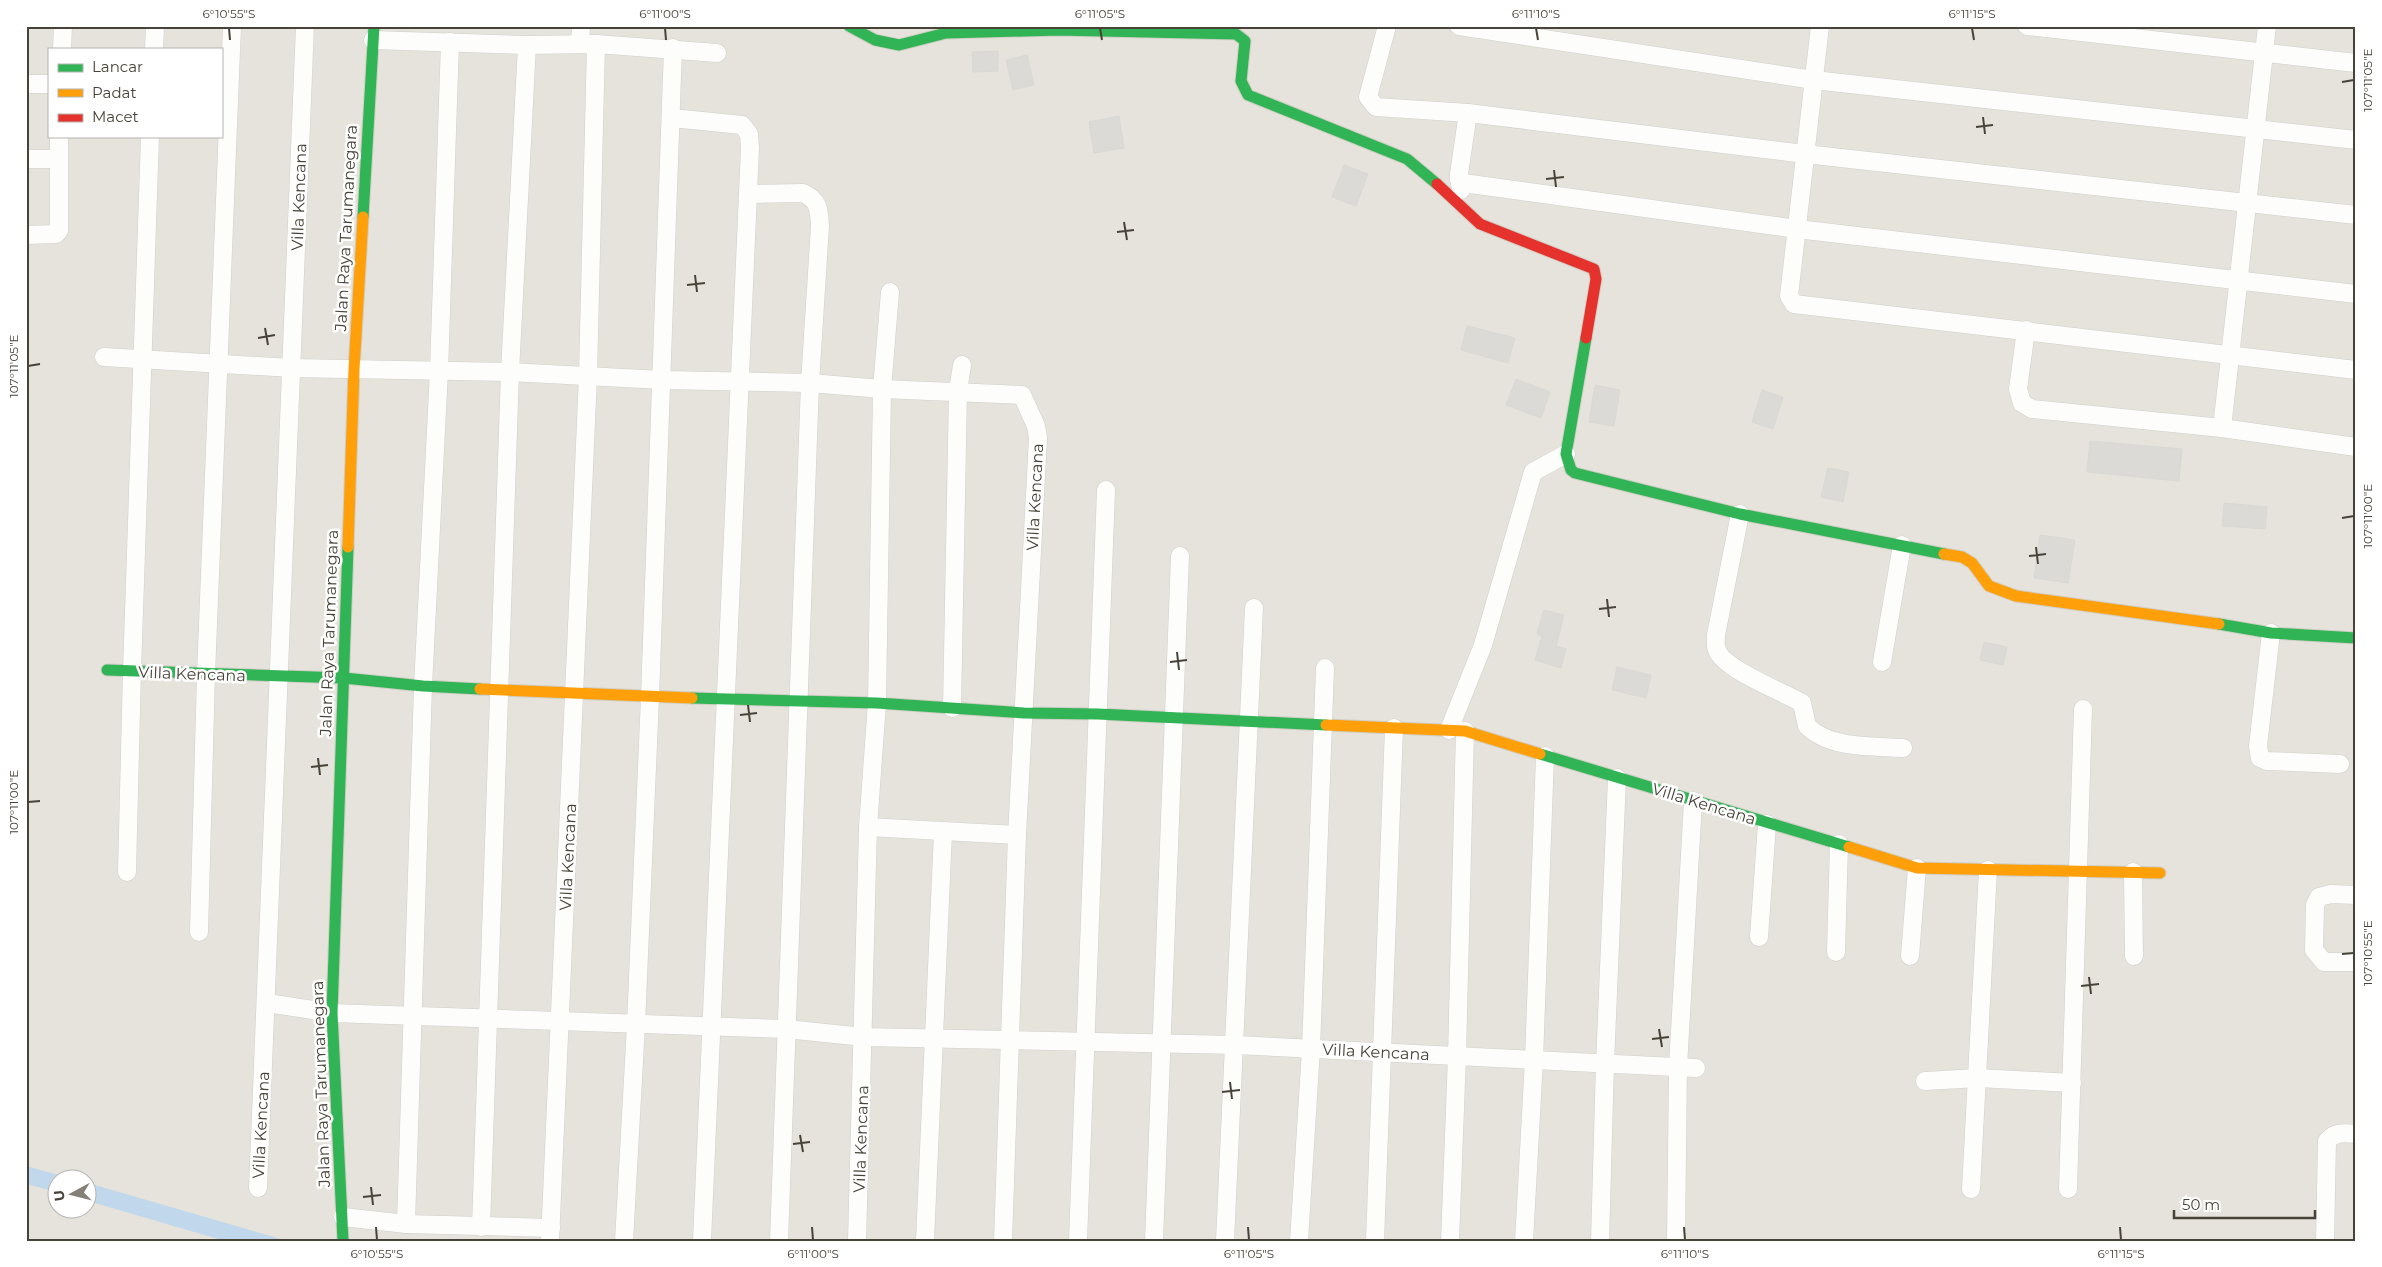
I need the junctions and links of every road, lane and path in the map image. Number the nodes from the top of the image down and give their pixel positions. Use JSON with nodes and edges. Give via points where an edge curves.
{"nodes":[{"id":1,"x":63,"y":26,"type":"edge"},
{"id":2,"x":155,"y":26,"type":"edge"},
{"id":3,"x":232,"y":26,"type":"edge"},
{"id":4,"x":306,"y":26,"type":"edge"},
{"id":5,"x":581,"y":26,"type":"edge"},
{"id":6,"x":849,"y":26,"type":"edge"},
{"id":7,"x":1387,"y":26,"type":"edge"},
{"id":8,"x":1459,"y":26,"type":"edge"},
{"id":9,"x":1820,"y":26,"type":"edge"},
{"id":10,"x":2027,"y":26,"type":"edge"},
{"id":11,"x":2267,"y":26,"type":"edge"},
{"id":12,"x":373,"y":33,"type":"edge"},
{"id":13,"x":450,"y":42,"type":"junction"},
{"id":14,"x":588,"y":44,"type":"junction"},
{"id":15,"x":527,"y":45,"type":"junction"},
{"id":16,"x":62,"y":48,"type":"edge"},
{"id":17,"x":154,"y":48,"type":"edge"},
{"id":18,"x":673,"y":48,"type":"junction"},
{"id":19,"x":2264,"y":52,"type":"junction"},
{"id":20,"x":717,"y":53,"type":"dead end"},
{"id":21,"x":2356,"y":63,"type":"edge"},
{"id":22,"x":1814,"y":80,"type":"junction"},
{"id":23,"x":26,"y":84,"type":"edge"},
{"id":24,"x":48,"y":84,"type":"edge"},
{"id":25,"x":1468,"y":113,"type":"junction"},
{"id":26,"x":672,"y":118,"type":"junction"},
{"id":27,"x":2256,"y":128,"type":"junction"},
{"id":28,"x":59,"y":138,"type":"edge"},
{"id":29,"x":150,"y":138,"type":"edge"},
{"id":30,"x":2356,"y":140,"type":"edge"},
{"id":31,"x":1805,"y":154,"type":"junction"},
{"id":32,"x":26,"y":159,"type":"edge"},
{"id":33,"x":58,"y":159,"type":"junction"},
{"id":34,"x":1459,"y":180,"type":"junction"},
{"id":35,"x":748,"y":194,"type":"junction"},
{"id":36,"x":2248,"y":202,"type":"junction"},
{"id":37,"x":1466,"y":210,"type":"junction"},
{"id":38,"x":2356,"y":215,"type":"edge"},
{"id":39,"x":1797,"y":229,"type":"junction"},
{"id":40,"x":26,"y":235,"type":"edge"},
{"id":41,"x":2239,"y":280,"type":"junction"},
{"id":42,"x":890,"y":292,"type":"dead end"},
{"id":43,"x":2356,"y":294,"type":"edge"},
{"id":44,"x":2026,"y":330,"type":"junction"},
{"id":45,"x":2231,"y":354,"type":"junction"},
{"id":46,"x":104,"y":357,"type":"dead end"},
{"id":47,"x":142,"y":359,"type":"junction"},
{"id":48,"x":218,"y":363,"type":"junction"},
{"id":49,"x":962,"y":366,"type":"dead end"},
{"id":50,"x":292,"y":368,"type":"junction"},
{"id":51,"x":354,"y":368,"type":"junction"},
{"id":52,"x":2356,"y":370,"type":"edge"},
{"id":53,"x":439,"y":371,"type":"junction"},
{"id":54,"x":510,"y":372,"type":"junction"},
{"id":55,"x":588,"y":376,"type":"junction"},
{"id":56,"x":662,"y":380,"type":"junction"},
{"id":57,"x":739,"y":382,"type":"junction"},
{"id":58,"x":810,"y":383,"type":"junction"},
{"id":59,"x":882,"y":389,"type":"junction"},
{"id":60,"x":958,"y":390,"type":"junction"},
{"id":61,"x":2222,"y":428,"type":"junction"},
{"id":62,"x":2356,"y":447,"type":"edge"},
{"id":63,"x":1566,"y":454,"type":"junction"},
{"id":64,"x":1106,"y":490,"type":"dead end"},
{"id":65,"x":1740,"y":514,"type":"junction"},
{"id":66,"x":1902,"y":544,"type":"junction"},
{"id":67,"x":1180,"y":556,"type":"dead end"},
{"id":68,"x":1254,"y":608,"type":"dead end"},
{"id":69,"x":2271,"y":633,"type":"junction"},
{"id":70,"x":2356,"y":638,"type":"edge"},
{"id":71,"x":1882,"y":662,"type":"dead end"},
{"id":72,"x":1325,"y":668,"type":"dead end"},
{"id":73,"x":107,"y":670,"type":"dead end"},
{"id":74,"x":132,"y":671,"type":"junction"},
{"id":75,"x":206,"y":674,"type":"junction"},
{"id":76,"x":278,"y":677,"type":"junction"},
{"id":77,"x":344,"y":678,"type":"junction"},
{"id":78,"x":423,"y":686,"type":"junction"},
{"id":79,"x":500,"y":690,"type":"junction"},
{"id":80,"x":575,"y":692,"type":"junction"},
{"id":81,"x":650,"y":697,"type":"junction"},
{"id":82,"x":727,"y":700,"type":"junction"},
{"id":83,"x":797,"y":702,"type":"junction"},
{"id":84,"x":877,"y":703,"type":"junction"},
{"id":85,"x":952,"y":708,"type":"junction"},
{"id":86,"x":2083,"y":710,"type":"dead end"},
{"id":87,"x":1024,"y":712,"type":"junction"},
{"id":88,"x":1098,"y":714,"type":"junction"},
{"id":89,"x":1174,"y":718,"type":"junction"},
{"id":90,"x":1250,"y":722,"type":"junction"},
{"id":91,"x":1323,"y":725,"type":"junction"},
{"id":92,"x":1394,"y":728,"type":"junction"},
{"id":93,"x":1457,"y":731,"type":"junction"},
{"id":94,"x":1903,"y":748,"type":"dead end"},
{"id":95,"x":1545,"y":756,"type":"junction"},
{"id":96,"x":2340,"y":764,"type":"dead end"},
{"id":97,"x":1617,"y":778,"type":"junction"},
{"id":98,"x":1693,"y":801,"type":"junction"},
{"id":99,"x":1767,"y":824,"type":"junction"},
{"id":100,"x":868,"y":827,"type":"junction"},
{"id":101,"x":943,"y":832,"type":"junction"},
{"id":102,"x":1017,"y":835,"type":"junction"},
{"id":103,"x":1839,"y":844,"type":"junction"},
{"id":104,"x":1917,"y":868,"type":"junction"},
{"id":105,"x":1988,"y":870,"type":"junction"},
{"id":106,"x":2078,"y":871,"type":"junction"},
{"id":107,"x":128,"y":872,"type":"dead end"},
{"id":108,"x":2133,"y":872,"type":"junction"},
{"id":109,"x":2160,"y":873,"type":"dead end"},
{"id":110,"x":2356,"y":895,"type":"edge"},
{"id":111,"x":199,"y":932,"type":"dead end"},
{"id":112,"x":1759,"y":937,"type":"dead end"},
{"id":113,"x":1836,"y":952,"type":"dead end"},
{"id":114,"x":1910,"y":956,"type":"dead end"},
{"id":115,"x":2134,"y":956,"type":"dead end"},
{"id":116,"x":2356,"y":962,"type":"edge"},
{"id":117,"x":267,"y":1003,"type":"junction"},
{"id":118,"x":332,"y":1013,"type":"junction"},
{"id":119,"x":412,"y":1016,"type":"junction"},
{"id":120,"x":488,"y":1019,"type":"junction"},
{"id":121,"x":560,"y":1022,"type":"junction"},
{"id":122,"x":636,"y":1025,"type":"junction"},
{"id":123,"x":712,"y":1027,"type":"junction"},
{"id":124,"x":786,"y":1029,"type":"junction"},
{"id":125,"x":864,"y":1037,"type":"junction"},
{"id":126,"x":934,"y":1038,"type":"junction"},
{"id":127,"x":1010,"y":1040,"type":"junction"},
{"id":128,"x":1085,"y":1043,"type":"junction"},
{"id":129,"x":1162,"y":1044,"type":"junction"},
{"id":130,"x":1235,"y":1045,"type":"junction"},
{"id":131,"x":1311,"y":1049,"type":"junction"},
{"id":132,"x":1380,"y":1052,"type":"junction"},
{"id":133,"x":1457,"y":1056,"type":"junction"},
{"id":134,"x":1534,"y":1060,"type":"junction"},
{"id":135,"x":1605,"y":1064,"type":"junction"},
{"id":136,"x":1678,"y":1067,"type":"junction"},
{"id":137,"x":1696,"y":1068,"type":"dead end"},
{"id":138,"x":1978,"y":1078,"type":"junction"},
{"id":139,"x":1925,"y":1081,"type":"dead end"},
{"id":140,"x":2072,"y":1083,"type":"junction"},
{"id":141,"x":2356,"y":1134,"type":"edge"},
{"id":142,"x":258,"y":1188,"type":"dead end"},
{"id":143,"x":1971,"y":1189,"type":"dead end"},
{"id":144,"x":2068,"y":1189,"type":"dead end"},
{"id":145,"x":343,"y":1217,"type":"junction"},
{"id":146,"x":406,"y":1224,"type":"junction"},
{"id":147,"x":481,"y":1227,"type":"junction"},
{"id":148,"x":550,"y":1234,"type":"edge"},
{"id":149,"x":343,"y":1241,"type":"edge"},
{"id":150,"x":624,"y":1241,"type":"edge"},
{"id":151,"x":702,"y":1241,"type":"edge"},
{"id":152,"x":779,"y":1241,"type":"edge"},
{"id":153,"x":858,"y":1241,"type":"edge"},
{"id":154,"x":925,"y":1241,"type":"edge"},
{"id":155,"x":1003,"y":1241,"type":"edge"},
{"id":156,"x":1078,"y":1241,"type":"edge"},
{"id":157,"x":1154,"y":1241,"type":"edge"},
{"id":158,"x":1225,"y":1241,"type":"edge"},
{"id":159,"x":1299,"y":1241,"type":"edge"},
{"id":160,"x":1375,"y":1241,"type":"edge"},
{"id":161,"x":1450,"y":1241,"type":"edge"},
{"id":162,"x":1524,"y":1241,"type":"edge"},
{"id":163,"x":1600,"y":1241,"type":"edge"},
{"id":164,"x":1676,"y":1241,"type":"edge"},
{"id":165,"x":2324,"y":1241,"type":"edge"}],
"edges":[{"from":1,"to":16,"type":"street"},
{"from":2,"to":17,"type":"street"},
{"from":3,"to":48,"type":"street"},
{"from":4,"to":50,"type":"street","name":"Villa Kencana"},
{"from":5,"to":14,"type":"street","name":"Villa Kencana"},
{"from":6,"to":37,"type":"street","via":[[875,40],[899,45],[946,33],[1058,30],[1236,34],[1244,41],[1241,81],[1248,95],[1407,159]]},
{"from":7,"to":25,"type":"street","via":[[1368,97],[1372,104],[1376,107]]},
{"from":8,"to":22,"type":"street"},
{"from":9,"to":22,"type":"street"},
{"from":10,"to":19,"type":"street"},
{"from":11,"to":19,"type":"street"},
{"from":12,"to":13,"type":"street"},
{"from":12,"to":51,"type":"street","name":"Jalan Raya Tarumanegara"},
{"from":13,"to":15,"type":"street"},
{"from":13,"to":53,"type":"street"},
{"from":14,"to":15,"type":"street"},
{"from":14,"to":18,"type":"street"},
{"from":14,"to":55,"type":"street","name":"Villa Kencana"},
{"from":15,"to":54,"type":"street"},
{"from":18,"to":20,"type":"street"},
{"from":18,"to":26,"type":"street"},
{"from":19,"to":21,"type":"street"},
{"from":19,"to":27,"type":"street"},
{"from":22,"to":27,"type":"street"},
{"from":22,"to":31,"type":"street"},
{"from":23,"to":24,"type":"street"},
{"from":25,"to":31,"type":"street"},
{"from":25,"to":34,"type":"street"},
{"from":26,"to":35,"type":"street","via":[[734,123],[746,128],[750,148]]},
{"from":26,"to":56,"type":"street"},
{"from":27,"to":30,"type":"street"},
{"from":27,"to":36,"type":"street"},
{"from":28,"to":33,"type":"street"},
{"from":29,"to":47,"type":"street"},
{"from":31,"to":36,"type":"street"},
{"from":31,"to":39,"type":"street"},
{"from":32,"to":33,"type":"street"},
{"from":33,"to":40,"type":"street","via":[[59,231],[56,234]]},
{"from":34,"to":37,"type":"street"},
{"from":34,"to":39,"type":"street"},
{"from":35,"to":57,"type":"street"},
{"from":35,"to":58,"type":"street","via":[[804,193],[812,197],[819,207]]},
{"from":36,"to":38,"type":"street"},
{"from":36,"to":41,"type":"street"},
{"from":37,"to":63,"type":"street","via":[[1480,224],[1500,234],[1594,269],[1596,279]]},
{"from":39,"to":41,"type":"street"},
{"from":39,"to":44,"type":"street","via":[[1789,296],[1794,304]]},
{"from":41,"to":43,"type":"street"},
{"from":41,"to":45,"type":"street"},
{"from":42,"to":59,"type":"street","name":"Villa Kencana"},
{"from":44,"to":45,"type":"street"},
{"from":44,"to":61,"type":"street","via":[[2018,389],[2022,403],[2032,409]]},
{"from":45,"to":52,"type":"street"},
{"from":45,"to":61,"type":"street"},
{"from":46,"to":47,"type":"street","name":"Villa Kencana"},
{"from":47,"to":48,"type":"street","name":"Villa Kencana"},
{"from":47,"to":74,"type":"street"},
{"from":48,"to":50,"type":"street","name":"Villa Kencana"},
{"from":48,"to":75,"type":"street"},
{"from":49,"to":60,"type":"street"},
{"from":50,"to":51,"type":"street","name":"Villa Kencana"},
{"from":50,"to":76,"type":"street","name":"Villa Kencana"},
{"from":51,"to":53,"type":"street","name":"Villa Kencana"},
{"from":51,"to":77,"type":"street","name":"Jalan Raya Tarumanegara"},
{"from":53,"to":54,"type":"street","name":"Villa Kencana"},
{"from":53,"to":78,"type":"street"},
{"from":54,"to":55,"type":"street","name":"Villa Kencana"},
{"from":54,"to":79,"type":"street"},
{"from":55,"to":56,"type":"street","name":"Villa Kencana"},
{"from":55,"to":80,"type":"street","name":"Villa Kencana"},
{"from":56,"to":57,"type":"street","name":"Villa Kencana"},
{"from":56,"to":81,"type":"street"},
{"from":57,"to":58,"type":"street","name":"Villa Kencana"},
{"from":57,"to":82,"type":"street"},
{"from":58,"to":59,"type":"street","name":"Villa Kencana"},
{"from":58,"to":83,"type":"street"},
{"from":59,"to":60,"type":"street","name":"Villa Kencana"},
{"from":59,"to":84,"type":"street","name":"Villa Kencana"},
{"from":60,"to":85,"type":"street"},
{"from":60,"to":87,"type":"street","name":"Villa Kencana","via":[[1022,395],[1036,426],[1038,438]]},
{"from":61,"to":62,"type":"street"},
{"from":63,"to":65,"type":"street","via":[[1575,473]]},
{"from":63,"to":93,"type":"street","via":[[1533,472]]},
{"from":64,"to":88,"type":"street"},
{"from":65,"to":66,"type":"street"},
{"from":65,"to":94,"type":"street","via":[[1716,634],[1719,654],[1757,681],[1802,703],[1807,726],[1825,739]]},
{"from":66,"to":69,"type":"street","via":[[1967,559],[1990,586],[2016,596]]},
{"from":66,"to":71,"type":"street"},
{"from":67,"to":89,"type":"street"},
{"from":68,"to":90,"type":"street"},
{"from":69,"to":70,"type":"street"},
{"from":69,"to":96,"type":"street","via":[[2258,746],[2260,758]]},
{"from":72,"to":91,"type":"street"},
{"from":73,"to":74,"type":"street","name":"Villa Kencana"},
{"from":74,"to":75,"type":"street","name":"Villa Kencana"},
{"from":74,"to":107,"type":"street"},
{"from":75,"to":76,"type":"street","name":"Villa Kencana"},
{"from":75,"to":111,"type":"street"},
{"from":76,"to":77,"type":"street","name":"Villa Kencana"},
{"from":76,"to":117,"type":"street","name":"Villa Kencana"},
{"from":77,"to":78,"type":"street","name":"Villa Kencana"},
{"from":77,"to":118,"type":"street","name":"Jalan Raya Tarumanegara"},
{"from":78,"to":79,"type":"street","name":"Villa Kencana"},
{"from":78,"to":119,"type":"street"},
{"from":79,"to":80,"type":"street","name":"Villa Kencana"},
{"from":79,"to":120,"type":"street"},
{"from":80,"to":81,"type":"street","name":"Villa Kencana"},
{"from":80,"to":121,"type":"street","name":"Villa Kencana"},
{"from":81,"to":82,"type":"street","name":"Villa Kencana"},
{"from":81,"to":122,"type":"street"},
{"from":82,"to":83,"type":"street","name":"Villa Kencana"},
{"from":82,"to":123,"type":"street"},
{"from":83,"to":84,"type":"street","name":"Villa Kencana"},
{"from":83,"to":124,"type":"street"},
{"from":84,"to":85,"type":"street","name":"Villa Kencana"},
{"from":84,"to":100,"type":"street","name":"Villa Kencana"},
{"from":85,"to":87,"type":"street","name":"Villa Kencana"},
{"from":86,"to":106,"type":"street"},
{"from":87,"to":88,"type":"street","name":"Villa Kencana"},
{"from":87,"to":102,"type":"street","name":"Villa Kencana"},
{"from":88,"to":89,"type":"street","name":"Villa Kencana"},
{"from":88,"to":128,"type":"street"},
{"from":89,"to":90,"type":"street","name":"Villa Kencana"},
{"from":89,"to":129,"type":"street"},
{"from":90,"to":91,"type":"street","name":"Villa Kencana"},
{"from":90,"to":130,"type":"street"},
{"from":91,"to":92,"type":"street","name":"Villa Kencana"},
{"from":91,"to":131,"type":"street"},
{"from":92,"to":93,"type":"street","name":"Villa Kencana"},
{"from":92,"to":132,"type":"street"},
{"from":93,"to":95,"type":"street","name":"Villa Kencana"},
{"from":93,"to":133,"type":"street"},
{"from":95,"to":97,"type":"street","name":"Villa Kencana"},
{"from":95,"to":134,"type":"street"},
{"from":97,"to":98,"type":"street","name":"Villa Kencana"},
{"from":97,"to":135,"type":"street"},
{"from":98,"to":99,"type":"street","name":"Villa Kencana"},
{"from":98,"to":136,"type":"street"},
{"from":99,"to":103,"type":"street","name":"Villa Kencana"},
{"from":99,"to":112,"type":"street"},
{"from":100,"to":101,"type":"street"},
{"from":100,"to":125,"type":"street","name":"Villa Kencana"},
{"from":101,"to":102,"type":"street"},
{"from":101,"to":126,"type":"street"},
{"from":102,"to":127,"type":"street","name":"Villa Kencana"},
{"from":103,"to":104,"type":"street","name":"Villa Kencana"},
{"from":103,"to":113,"type":"street"},
{"from":104,"to":105,"type":"street","name":"Villa Kencana"},
{"from":104,"to":114,"type":"street"},
{"from":105,"to":106,"type":"street","name":"Villa Kencana"},
{"from":105,"to":138,"type":"street"},
{"from":106,"to":108,"type":"street","name":"Villa Kencana"},
{"from":106,"to":140,"type":"street"},
{"from":108,"to":109,"type":"street","name":"Villa Kencana"},
{"from":108,"to":115,"type":"street"},
{"from":110,"to":116,"type":"street","via":[[2319,897],[2315,905],[2314,950],[2324,962]]},
{"from":117,"to":118,"type":"street","name":"Villa Kencana"},
{"from":117,"to":142,"type":"street","name":"Villa Kencana"},
{"from":118,"to":119,"type":"street","name":"Villa Kencana"},
{"from":118,"to":145,"type":"street","name":"Jalan Raya Tarumanegara"},
{"from":119,"to":120,"type":"street","name":"Villa Kencana"},
{"from":119,"to":146,"type":"street"},
{"from":120,"to":121,"type":"street","name":"Villa Kencana"},
{"from":120,"to":147,"type":"street"},
{"from":121,"to":122,"type":"street","name":"Villa Kencana"},
{"from":121,"to":148,"type":"street","name":"Villa Kencana"},
{"from":122,"to":123,"type":"street","name":"Villa Kencana"},
{"from":122,"to":150,"type":"street"},
{"from":123,"to":124,"type":"street","name":"Villa Kencana"},
{"from":123,"to":151,"type":"street"},
{"from":124,"to":125,"type":"street","name":"Villa Kencana"},
{"from":124,"to":152,"type":"street"},
{"from":125,"to":126,"type":"street","name":"Villa Kencana"},
{"from":125,"to":153,"type":"street","name":"Villa Kencana"},
{"from":126,"to":127,"type":"street","name":"Villa Kencana"},
{"from":126,"to":154,"type":"street"},
{"from":127,"to":128,"type":"street","name":"Villa Kencana"},
{"from":127,"to":155,"type":"street","name":"Villa Kencana"},
{"from":128,"to":129,"type":"street","name":"Villa Kencana"},
{"from":128,"to":156,"type":"street"},
{"from":129,"to":130,"type":"street","name":"Villa Kencana"},
{"from":129,"to":157,"type":"street"},
{"from":130,"to":131,"type":"street","name":"Villa Kencana"},
{"from":130,"to":158,"type":"street"},
{"from":131,"to":132,"type":"street","name":"Villa Kencana"},
{"from":131,"to":159,"type":"street"},
{"from":132,"to":133,"type":"street","name":"Villa Kencana"},
{"from":132,"to":160,"type":"street"},
{"from":133,"to":134,"type":"street","name":"Villa Kencana"},
{"from":133,"to":161,"type":"street"},
{"from":134,"to":135,"type":"street","name":"Villa Kencana"},
{"from":134,"to":162,"type":"street"},
{"from":135,"to":136,"type":"street","name":"Villa Kencana"},
{"from":135,"to":163,"type":"street"},
{"from":136,"to":137,"type":"street","name":"Villa Kencana"},
{"from":136,"to":164,"type":"street"},
{"from":138,"to":139,"type":"street"},
{"from":138,"to":140,"type":"street"},
{"from":138,"to":143,"type":"street"},
{"from":140,"to":144,"type":"street"},
{"from":141,"to":165,"type":"street","via":[[2338,1133],[2328,1141]]},
{"from":145,"to":146,"type":"street","name":"Villa Kencana"},
{"from":145,"to":149,"type":"street","name":"Jalan Raya Tarumanegara"},
{"from":146,"to":147,"type":"street","name":"Villa Kencana"},
{"from":147,"to":148,"type":"street","name":"Villa Kencana"}]}
